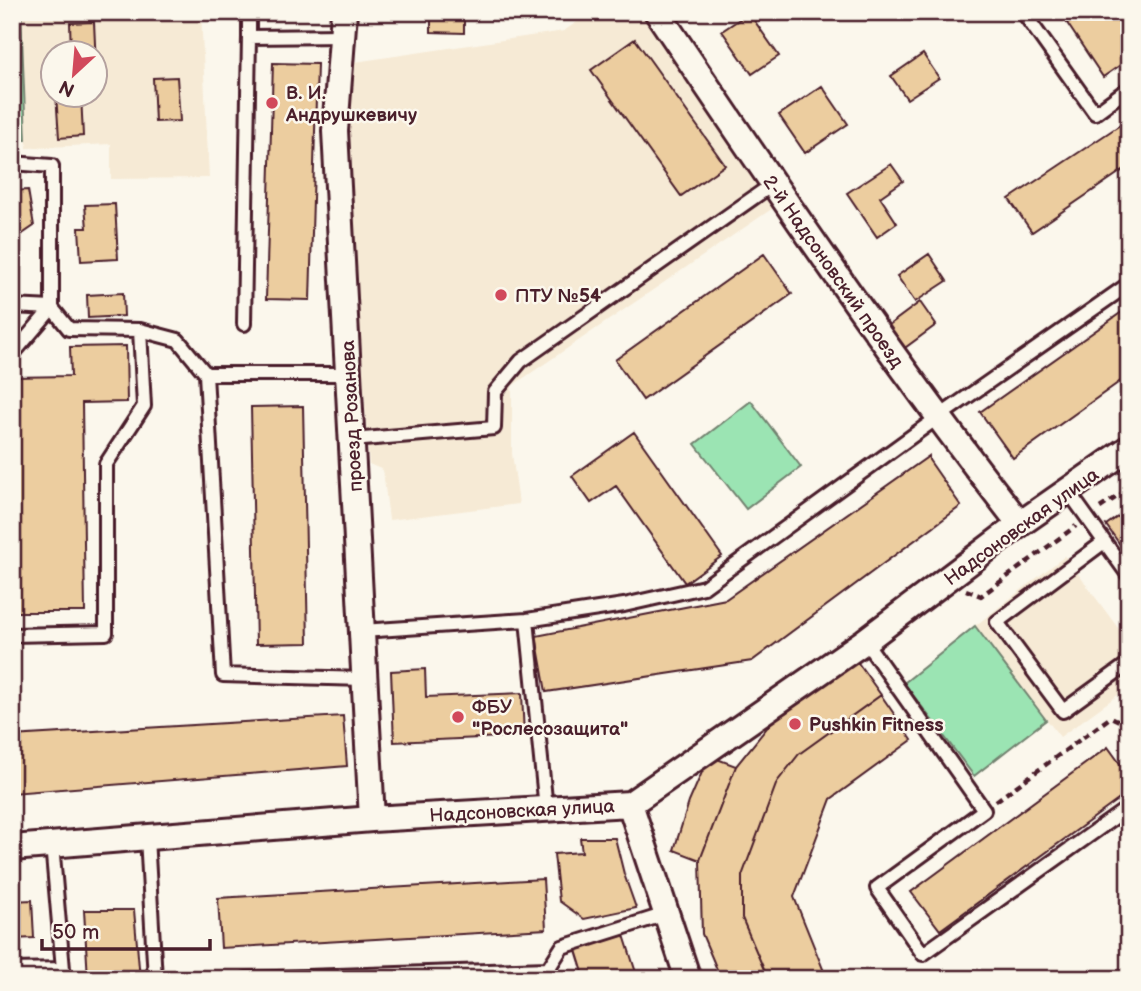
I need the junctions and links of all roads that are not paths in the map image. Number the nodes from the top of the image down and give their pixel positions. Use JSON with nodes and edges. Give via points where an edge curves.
{"nodes":[{"id":1,"x":249,"y":12,"type":"edge"},
{"id":2,"x":657,"y":12,"type":"edge"},
{"id":3,"x":1023,"y":12,"type":"edge"},
{"id":4,"x":344,"y":24,"type":"edge"},
{"id":5,"x":249,"y":37,"type":"junction"},
{"id":6,"x":1129,"y":88,"type":"edge"},
{"id":7,"x":12,"y":163,"type":"edge"},
{"id":8,"x":773,"y":184,"type":"junction"},
{"id":9,"x":1129,"y":284,"type":"edge"},
{"id":10,"x":12,"y":306,"type":"edge"},
{"id":11,"x":52,"y":308,"type":"junction"},
{"id":12,"x":244,"y":324,"type":"dead end"},
{"id":13,"x":140,"y":330,"type":"junction"},
{"id":14,"x":12,"y":355,"type":"edge"},
{"id":15,"x":206,"y":374,"type":"junction"},
{"id":16,"x":348,"y":374,"type":"junction"},
{"id":17,"x":937,"y":418,"type":"junction"},
{"id":18,"x":352,"y":440,"type":"junction"},
{"id":19,"x":1129,"y":448,"type":"edge"},
{"id":20,"x":1068,"y":491,"type":"junction"},
{"id":21,"x":1020,"y":524,"type":"junction"},
{"id":22,"x":1104,"y":542,"type":"junction"},
{"id":23,"x":1129,"y":576,"type":"edge"},
{"id":24,"x":527,"y":620,"type":"junction"},
{"id":25,"x":362,"y":631,"type":"junction"},
{"id":26,"x":12,"y":635,"type":"edge"},
{"id":27,"x":865,"y":641,"type":"junction"},
{"id":28,"x":1129,"y":663,"type":"edge"},
{"id":29,"x":365,"y":679,"type":"junction"},
{"id":30,"x":630,"y":804,"type":"junction"},
{"id":31,"x":1129,"y":807,"type":"edge"},
{"id":32,"x":546,"y":809,"type":"junction"},
{"id":33,"x":372,"y":819,"type":"junction"},
{"id":34,"x":147,"y":837,"type":"junction"},
{"id":35,"x":52,"y":844,"type":"junction"},
{"id":36,"x":12,"y":848,"type":"edge"},
{"id":37,"x":666,"y":914,"type":"junction"},
{"id":38,"x":12,"y":970,"type":"edge"},
{"id":39,"x":550,"y":974,"type":"edge"},
{"id":40,"x":155,"y":979,"type":"edge"},
{"id":41,"x":246,"y":979,"type":"edge"},
{"id":42,"x":255,"y":979,"type":"edge"},
{"id":43,"x":688,"y":979,"type":"edge"}],
"edges":[{"from":1,"to":5,"type":"lane"},
{"from":2,"to":8,"type":"street","name":"2-й Надсоновский проезд"},
{"from":3,"to":6,"type":"lane","via":[[1095,113]]},
{"from":4,"to":5,"type":"lane"},
{"from":4,"to":16,"type":"street","name":"проезд Розанова","via":[[335,131]]},
{"from":5,"to":12,"type":"lane"},
{"from":7,"to":11,"type":"lane","via":[[52,166]]},
{"from":8,"to":17,"type":"street","name":"2-й Надсоновский проезд"},
{"from":8,"to":18,"type":"lane","via":[[521,361],[495,392],[494,428]]},
{"from":9,"to":17,"type":"lane"},
{"from":10,"to":11,"type":"lane"},
{"from":11,"to":13,"type":"lane","via":[[69,329]]},
{"from":11,"to":14,"type":"lane"},
{"from":13,"to":15,"type":"lane","via":[[178,340]]},
{"from":13,"to":26,"type":"lane","via":[[144,407],[106,464],[106,633]]},
{"from":15,"to":16,"type":"lane"},
{"from":15,"to":29,"type":"lane","via":[[223,675]]},
{"from":16,"to":18,"type":"street","name":"проезд Розанова"},
{"from":17,"to":21,"type":"street","name":"2-й Надсоновский проезд"},
{"from":17,"to":24,"type":"lane","via":[[704,587]]},
{"from":18,"to":25,"type":"street","name":"проезд Розанова"},
{"from":19,"to":20,"type":"street","name":"Надсоновская улица"},
{"from":20,"to":21,"type":"street","name":"Надсоновская улица"},
{"from":20,"to":22,"type":"lane"},
{"from":21,"to":27,"type":"street","name":"Надсоновская улица"},
{"from":22,"to":23,"type":"lane"},
{"from":22,"to":28,"type":"lane","via":[[996,622],[1063,712]]},
{"from":24,"to":25,"type":"lane"},
{"from":24,"to":32,"type":"lane"},
{"from":25,"to":29,"type":"street","name":"проезд Розанова"},
{"from":27,"to":30,"type":"street","name":"Надсоновская улица"},
{"from":27,"to":31,"type":"lane","via":[[984,810],[877,888],[923,954]]},
{"from":29,"to":33,"type":"street","name":"проезд Розанова"},
{"from":30,"to":32,"type":"street","name":"Надсоновская улица"},
{"from":30,"to":37,"type":"street"},
{"from":32,"to":33,"type":"street","name":"Надсоновская улица"},
{"from":33,"to":34,"type":"street","name":"Надсоновская улица"},
{"from":34,"to":35,"type":"street","name":"Надсоновская улица"},
{"from":34,"to":40,"type":"lane"},
{"from":35,"to":36,"type":"street","name":"Надсоновская улица"},
{"from":35,"to":38,"type":"lane","via":[[63,969]]},
{"from":37,"to":39,"type":"lane","via":[[562,947]]},
{"from":37,"to":43,"type":"street"},
{"from":39,"to":42,"type":"lane"},
{"from":41,"to":42,"type":"lane"}]}
